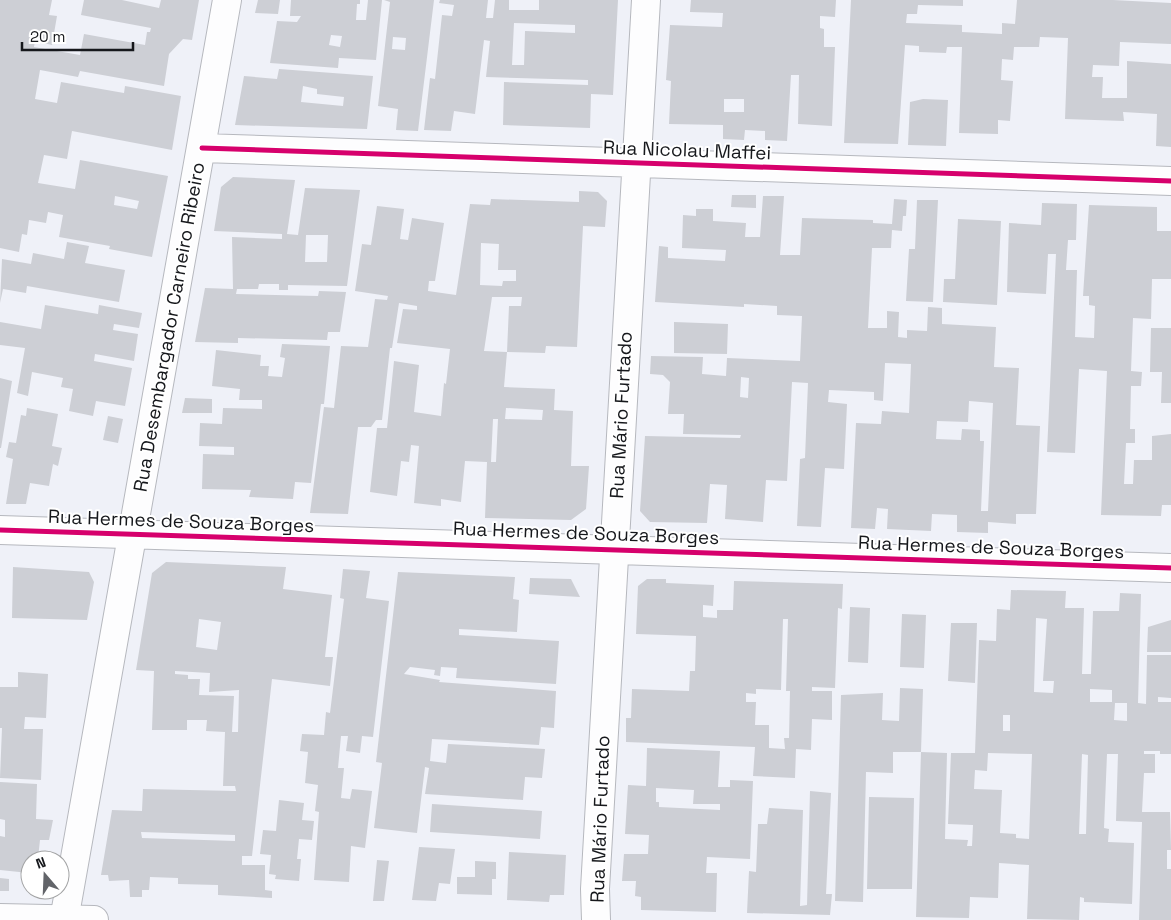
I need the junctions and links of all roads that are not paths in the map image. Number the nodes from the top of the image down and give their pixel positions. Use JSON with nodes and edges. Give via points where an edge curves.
{"nodes":[{"id":1,"x":228,"y":0,"type":"edge"},
{"id":2,"x":646,"y":0,"type":"edge"},
{"id":3,"x":202,"y":148,"type":"junction"},
{"id":4,"x":636,"y":163,"type":"junction"},
{"id":5,"x":1171,"y":181,"type":"edge"},
{"id":6,"x":0,"y":530,"type":"edge"},
{"id":7,"x":132,"y":534,"type":"junction"},
{"id":8,"x":613,"y":548,"type":"junction"},
{"id":9,"x":1171,"y":568,"type":"edge"},
{"id":10,"x":0,"y":918,"type":"edge"},
{"id":11,"x":64,"y":920,"type":"edge"},
{"id":12,"x":94,"y":920,"type":"edge"},
{"id":13,"x":596,"y":920,"type":"edge"}],
"edges":[{"from":1,"to":3,"type":"street","name":"Rua Desembargador Carneiro Ribeiro"},
{"from":2,"to":4,"type":"street","name":"Rua Mário Furtado"},
{"from":3,"to":4,"type":"street","name":"Rua Nicolau Maffei"},
{"from":3,"to":7,"type":"street","name":"Rua Desembargador Carneiro Ribeiro"},
{"from":4,"to":5,"type":"street","name":"Rua Nicolau Maffei"},
{"from":4,"to":8,"type":"street","name":"Rua Mário Furtado"},
{"from":6,"to":7,"type":"street","name":"Rua Hermes de Souza Borges"},
{"from":7,"to":8,"type":"street","name":"Rua Hermes de Souza Borges"},
{"from":7,"to":11,"type":"street","name":"Rua Desembargador Carneiro Ribeiro"},
{"from":8,"to":9,"type":"street","name":"Rua Hermes de Souza Borges"},
{"from":8,"to":13,"type":"street","name":"Rua Mário Furtado"},
{"from":10,"to":11,"type":"street"},
{"from":11,"to":12,"type":"street"}]}
